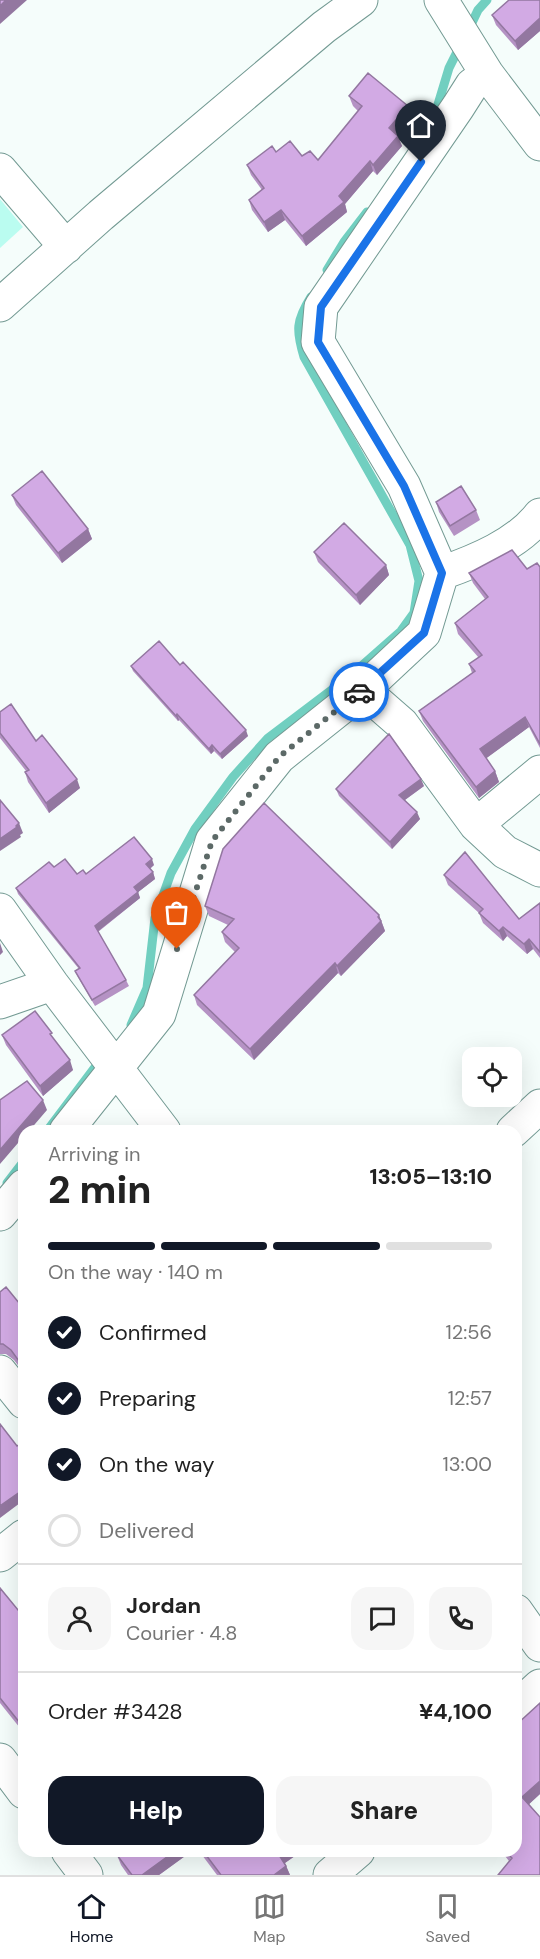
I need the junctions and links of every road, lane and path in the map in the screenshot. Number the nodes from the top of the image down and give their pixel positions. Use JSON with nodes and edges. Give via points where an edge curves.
{"nodes":[{"id":1,"x":361,"y":0,"type":"edge"},
{"id":2,"x":446,"y":8,"type":"edge"},
{"id":3,"x":480,"y":63,"type":"junction"},
{"id":4,"x":540,"y":144,"type":"edge"},
{"id":5,"x":0,"y":170,"type":"edge"},
{"id":6,"x":66,"y":247,"type":"junction"},
{"id":7,"x":0,"y":305,"type":"edge"},
{"id":8,"x":540,"y":515,"type":"edge"},
{"id":9,"x":442,"y":573,"type":"junction"},
{"id":10,"x":363,"y":690,"type":"junction"},
{"id":11,"x":540,"y":772,"type":"edge"},
{"id":12,"x":476,"y":825,"type":"junction"},
{"id":13,"x":540,"y":870,"type":"edge"},
{"id":14,"x":0,"y":910,"type":"edge"},
{"id":15,"x":52,"y":984,"type":"junction"},
{"id":16,"x":0,"y":1002,"type":"edge"},
{"id":17,"x":115,"y":1067,"type":"junction"},
{"id":18,"x":540,"y":1106,"type":"edge"},
{"id":19,"x":71,"y":1125,"type":"edge"},
{"id":20,"x":159,"y":1125,"type":"edge"},
{"id":21,"x":519,"y":1125,"type":"edge"},
{"id":22,"x":18,"y":1193,"type":"edge"},
{"id":23,"x":0,"y":1214,"type":"edge"},
{"id":24,"x":0,"y":1372,"type":"edge"},
{"id":25,"x":18,"y":1394,"type":"edge"},
{"id":26,"x":18,"y":1541,"type":"edge"},
{"id":27,"x":0,"y":1555,"type":"edge"},
{"id":28,"x":522,"y":1620,"type":"edge"},
{"id":29,"x":540,"y":1645,"type":"edge"},
{"id":30,"x":540,"y":1686,"type":"edge"},
{"id":31,"x":522,"y":1702,"type":"edge"},
{"id":32,"x":0,"y":1760,"type":"edge"},
{"id":33,"x":18,"y":1784,"type":"edge"},
{"id":34,"x":72,"y":1857,"type":"edge"},
{"id":35,"x":351,"y":1857,"type":"edge"},
{"id":36,"x":86,"y":1875,"type":"edge"},
{"id":37,"x":330,"y":1875,"type":"edge"}],
"edges":[{"from":1,"to":6,"type":"street","via":[[324,27]]},
{"from":2,"to":3,"type":"street"},
{"from":3,"to":4,"type":"street"},
{"from":3,"to":9,"type":"street","via":[[472,85],[452,117],[321,307],[318,342],[404,486]]},
{"from":5,"to":6,"type":"street"},
{"from":6,"to":7,"type":"street"},
{"from":8,"to":9,"type":"street","via":[[531,527],[480,559]]},
{"from":9,"to":10,"type":"street","via":[[424,633]]},
{"from":10,"to":12,"type":"street","via":[[402,724]]},
{"from":10,"to":17,"type":"street","via":[[279,757],[212,841],[159,1014]]},
{"from":11,"to":12,"type":"street"},
{"from":12,"to":13,"type":"street","via":[[505,852]]},
{"from":14,"to":15,"type":"street"},
{"from":15,"to":16,"type":"street"},
{"from":15,"to":17,"type":"street"},
{"from":17,"to":19,"type":"street"},
{"from":17,"to":20,"type":"street"},
{"from":18,"to":21,"type":"street"},
{"from":22,"to":23,"type":"street"},
{"from":24,"to":25,"type":"street"},
{"from":26,"to":27,"type":"street"},
{"from":28,"to":29,"type":"street"},
{"from":30,"to":31,"type":"street"},
{"from":32,"to":33,"type":"street"},
{"from":34,"to":36,"type":"street"},
{"from":35,"to":37,"type":"street"}]}
